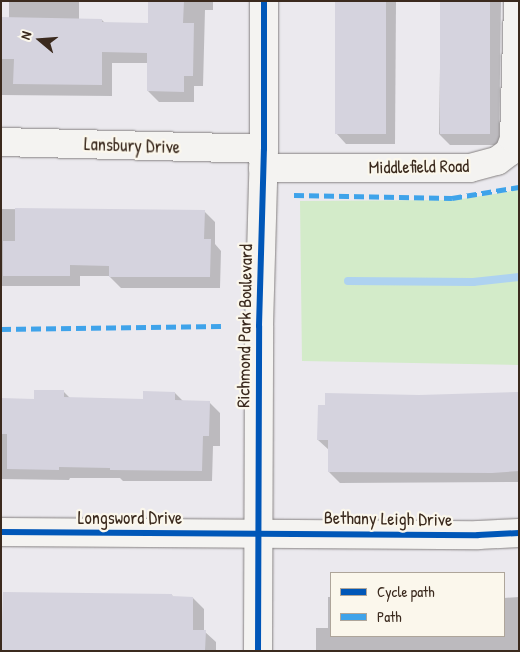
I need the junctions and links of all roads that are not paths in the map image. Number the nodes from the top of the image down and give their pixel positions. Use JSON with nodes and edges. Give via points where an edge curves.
{"nodes":[{"id":1,"x":264,"y":1,"type":"edge"},
{"id":2,"x":518,"y":1,"type":"edge"},
{"id":3,"x":1,"y":142,"type":"edge"},
{"id":4,"x":263,"y":159,"type":"junction"},
{"id":5,"x":1,"y":532,"type":"edge"},
{"id":6,"x":258,"y":532,"type":"junction"},
{"id":7,"x":519,"y":533,"type":"edge"},
{"id":8,"x":258,"y":651,"type":"edge"}],
"edges":[{"from":1,"to":4,"type":"street","name":"Richmond Park Boulevard"},
{"from":2,"to":4,"type":"street","name":"Middlefield Road","via":[[514,139],[509,152],[497,161],[470,168]]},
{"from":3,"to":4,"type":"street","name":"Lansbury Drive"},
{"from":4,"to":6,"type":"street","name":"Richmond Park Boulevard"},
{"from":5,"to":6,"type":"street","name":"Longsword Drive"},
{"from":6,"to":7,"type":"street","name":"Bethany Leigh Drive"},
{"from":6,"to":8,"type":"street","name":"Richmond Park Boulevard"}]}
